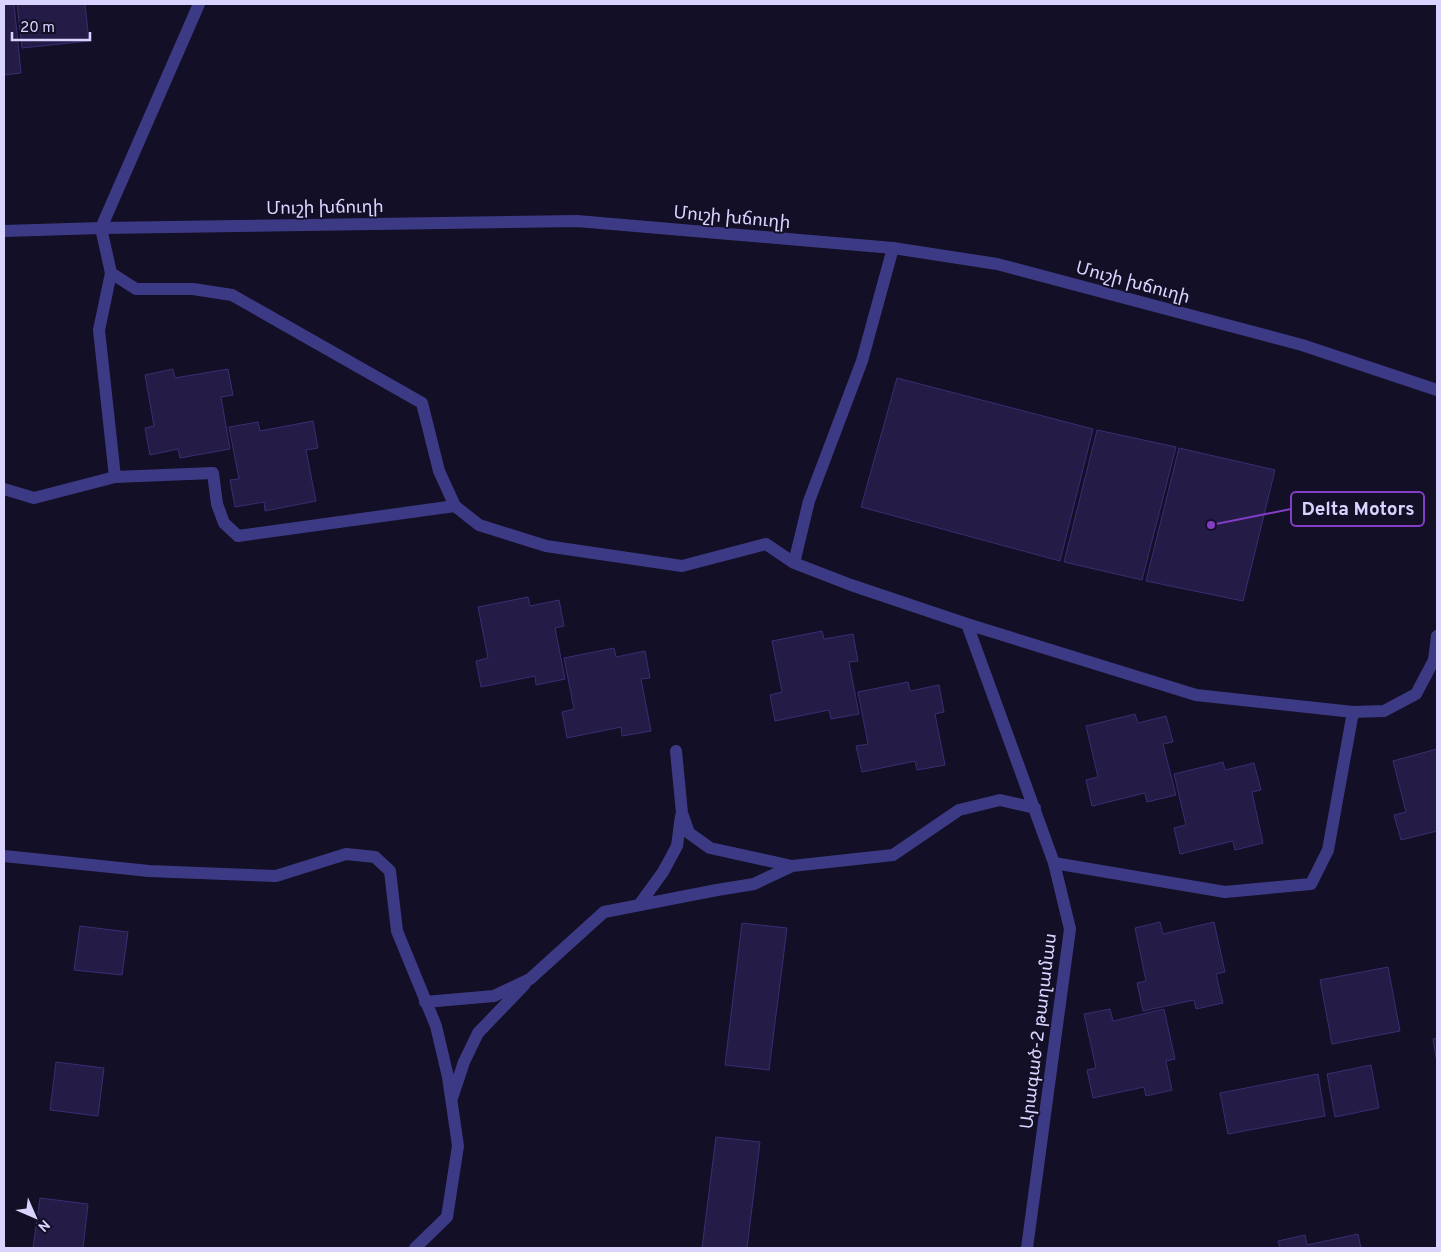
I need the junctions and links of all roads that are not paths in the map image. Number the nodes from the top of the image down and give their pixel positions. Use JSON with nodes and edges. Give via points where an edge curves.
{"nodes":[{"id":1,"x":199,"y":4,"type":"edge"},
{"id":2,"x":101,"y":228,"type":"junction"},
{"id":3,"x":4,"y":231,"type":"edge"},
{"id":4,"x":893,"y":248,"type":"junction"},
{"id":5,"x":111,"y":272,"type":"junction"},
{"id":6,"x":1437,"y":390,"type":"edge"},
{"id":7,"x":115,"y":477,"type":"junction"},
{"id":8,"x":4,"y":489,"type":"edge"},
{"id":9,"x":455,"y":506,"type":"junction"},
{"id":10,"x":794,"y":562,"type":"junction"},
{"id":11,"x":967,"y":624,"type":"junction"},
{"id":12,"x":1437,"y":636,"type":"edge"},
{"id":13,"x":1436,"y":662,"type":"edge"},
{"id":14,"x":1353,"y":712,"type":"junction"},
{"id":15,"x":676,"y":751,"type":"dead end"},
{"id":16,"x":1034,"y":808,"type":"junction"},
{"id":17,"x":682,"y":813,"type":"junction"},
{"id":18,"x":4,"y":856,"type":"edge"},
{"id":19,"x":1054,"y":863,"type":"junction"},
{"id":20,"x":792,"y":866,"type":"junction"},
{"id":21,"x":639,"y":905,"type":"junction"},
{"id":22,"x":530,"y":979,"type":"junction"},
{"id":23,"x":425,"y":1002,"type":"junction"},
{"id":24,"x":452,"y":1101,"type":"junction"},
{"id":25,"x":415,"y":1248,"type":"edge"},
{"id":26,"x":1027,"y":1248,"type":"edge"}],
"edges":[{"from":1,"to":2,"type":"street"},
{"from":2,"to":3,"type":"street","name":"Մուշի խճուղի"},
{"from":2,"to":4,"type":"street","name":"Մուշի խճուղի","via":[[577,221]]},
{"from":2,"to":5,"type":"street"},
{"from":4,"to":6,"type":"street","name":"Մուշի խճուղի","via":[[997,264],[1302,345]]},
{"from":4,"to":10,"type":"street","via":[[862,361],[809,501]]},
{"from":5,"to":7,"type":"street","via":[[99,330]]},
{"from":5,"to":9,"type":"street","via":[[136,289],[193,290],[232,295],[422,403],[439,471]]},
{"from":7,"to":8,"type":"street","via":[[34,498]]},
{"from":7,"to":9,"type":"street","via":[[213,473],[217,504],[224,523],[238,536]]},
{"from":9,"to":10,"type":"street","via":[[479,525],[546,546],[682,566],[766,544]]},
{"from":10,"to":11,"type":"street"},
{"from":11,"to":14,"type":"street","via":[[1196,695]]},
{"from":11,"to":16,"type":"street","name":"Արագած-2 թաղամաս"},
{"from":12,"to":13,"type":"street"},
{"from":13,"to":14,"type":"street","via":[[1416,694],[1384,711]]},
{"from":14,"to":19,"type":"street","via":[[1328,850],[1311,884],[1225,892]]},
{"from":15,"to":17,"type":"street"},
{"from":16,"to":19,"type":"street","name":"Արագած-2 թաղամաս"},
{"from":16,"to":20,"type":"street","via":[[1000,800],[959,810],[893,855]]},
{"from":17,"to":20,"type":"street","via":[[689,833],[710,848]]},
{"from":17,"to":21,"type":"street","via":[[677,846]]},
{"from":18,"to":23,"type":"street","via":[[149,871],[276,876],[346,854],[375,857],[390,871],[397,931]]},
{"from":19,"to":26,"type":"street","name":"Արագած-2 թաղամաս","via":[[1070,929]]},
{"from":20,"to":21,"type":"street","via":[[754,884]]},
{"from":21,"to":22,"type":"street","via":[[604,912]]},
{"from":22,"to":23,"type":"street","via":[[494,996]]},
{"from":22,"to":24,"type":"street","via":[[478,1034],[464,1062]]},
{"from":23,"to":24,"type":"street","via":[[436,1026]]},
{"from":24,"to":25,"type":"street","via":[[458,1146],[447,1217]]}]}
